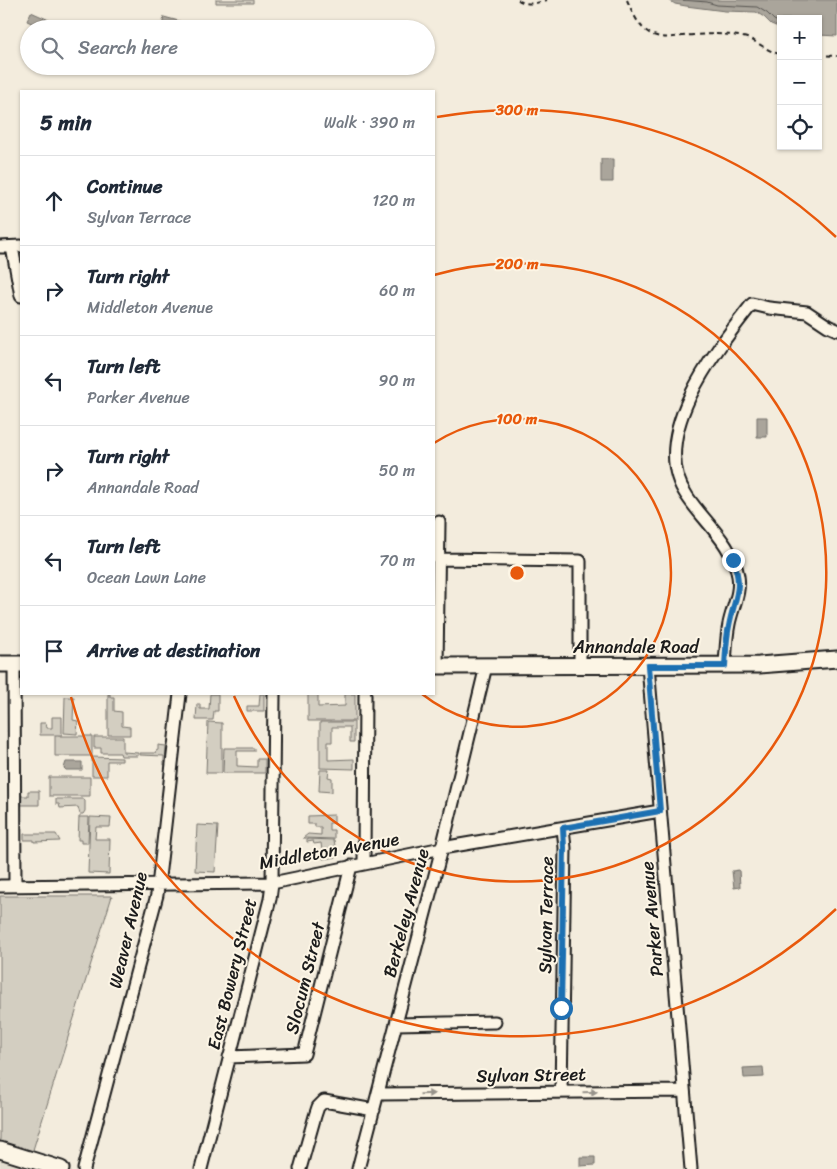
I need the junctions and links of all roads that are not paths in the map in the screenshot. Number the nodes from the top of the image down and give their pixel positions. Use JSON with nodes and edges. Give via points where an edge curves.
{"nodes":[{"id":1,"x":17,"y":246,"type":"edge"},
{"id":2,"x":0,"y":248,"type":"edge"},
{"id":3,"x":20,"y":284,"type":"edge"},
{"id":4,"x":837,"y":330,"type":"edge"},
{"id":5,"x":439,"y":522,"type":"dead end"},
{"id":6,"x":438,"y":560,"type":"junction"},
{"id":7,"x":837,"y":659,"type":"edge"},
{"id":8,"x":12,"y":664,"type":"edge"},
{"id":9,"x":435,"y":666,"type":"edge"},
{"id":10,"x":486,"y":666,"type":"junction"},
{"id":11,"x":580,"y":666,"type":"junction"},
{"id":12,"x":648,"y":666,"type":"junction"},
{"id":13,"x":725,"y":666,"type":"junction"},
{"id":14,"x":180,"y":695,"type":"edge"},
{"id":15,"x":274,"y":695,"type":"edge"},
{"id":16,"x":365,"y":695,"type":"edge"},
{"id":17,"x":660,"y":811,"type":"junction"},
{"id":18,"x":563,"y":828,"type":"junction"},
{"id":19,"x":442,"y":848,"type":"junction"},
{"id":20,"x":364,"y":863,"type":"junction"},
{"id":21,"x":351,"y":866,"type":"junction"},
{"id":22,"x":272,"y":883,"type":"junction"},
{"id":23,"x":159,"y":884,"type":"junction"},
{"id":24,"x":0,"y":886,"type":"edge"},
{"id":25,"x":15,"y":886,"type":"junction"},
{"id":26,"x":495,"y":1022,"type":"dead end"},
{"id":27,"x":396,"y":1024,"type":"junction"},
{"id":28,"x":229,"y":1056,"type":"junction"},
{"id":29,"x":683,"y":1091,"type":"junction"},
{"id":30,"x":561,"y":1092,"type":"junction"},
{"id":31,"x":379,"y":1094,"type":"junction"},
{"id":32,"x":374,"y":1110,"type":"junction"},
{"id":33,"x":0,"y":1150,"type":"edge"},
{"id":34,"x":61,"y":1169,"type":"edge"},
{"id":35,"x":84,"y":1169,"type":"edge"},
{"id":36,"x":201,"y":1169,"type":"edge"},
{"id":37,"x":300,"y":1169,"type":"edge"},
{"id":38,"x":358,"y":1169,"type":"edge"},
{"id":39,"x":691,"y":1169,"type":"edge"}],
"edges":[{"from":1,"to":2,"type":"street"},
{"from":1,"to":3,"type":"street"},
{"from":4,"to":13,"type":"street","via":[[807,312],[752,304],[715,353],[679,424],[674,449],[679,484],[728,550],[738,577],[737,596],[727,635]]},
{"from":5,"to":6,"type":"street"},
{"from":6,"to":9,"type":"street"},
{"from":6,"to":11,"type":"street","via":[[580,561]]},
{"from":7,"to":13,"type":"street","name":"Annandale Road"},
{"from":8,"to":25,"type":"street"},
{"from":9,"to":10,"type":"street","name":"Annandale Road"},
{"from":10,"to":11,"type":"street","name":"Annandale Road"},
{"from":10,"to":19,"type":"street","name":"Berkeley Avenue"},
{"from":11,"to":12,"type":"street","name":"Annandale Road"},
{"from":12,"to":13,"type":"street","name":"Annandale Road"},
{"from":12,"to":17,"type":"street","name":"Parker Avenue"},
{"from":14,"to":23,"type":"street","name":"Weaver Avenue"},
{"from":15,"to":22,"type":"street","name":"East Bowery Street"},
{"from":16,"to":20,"type":"street"},
{"from":17,"to":18,"type":"street","name":"Middleton Avenue"},
{"from":17,"to":29,"type":"street","name":"Parker Avenue"},
{"from":18,"to":19,"type":"street","name":"Middleton Avenue"},
{"from":18,"to":30,"type":"street","name":"Sylvan Terrace"},
{"from":19,"to":20,"type":"street","name":"Middleton Avenue"},
{"from":19,"to":27,"type":"street","name":"Berkeley Avenue"},
{"from":20,"to":21,"type":"street","name":"Middleton Avenue"},
{"from":21,"to":22,"type":"street","name":"Middleton Avenue"},
{"from":21,"to":28,"type":"street","name":"Slocum Street","via":[[304,1054]]},
{"from":22,"to":23,"type":"street","name":"Middleton Avenue"},
{"from":22,"to":28,"type":"street","name":"East Bowery Street"},
{"from":23,"to":25,"type":"street","name":"Middleton Avenue"},
{"from":23,"to":35,"type":"street","name":"Weaver Avenue"},
{"from":24,"to":25,"type":"street","name":"Middleton Avenue"},
{"from":26,"to":27,"type":"street"},
{"from":27,"to":31,"type":"street","name":"Berkeley Avenue"},
{"from":28,"to":36,"type":"street","name":"East Bowery Street"},
{"from":30,"to":29,"type":"street","name":"Sylvan Street","one_way":true},
{"from":29,"to":39,"type":"street","name":"Parker Avenue"},
{"from":31,"to":30,"type":"street","name":"Sylvan Street","one_way":true},
{"from":31,"to":32,"type":"street","name":"Berkeley Avenue"},
{"from":32,"to":37,"type":"street","via":[[324,1101],[318,1107]]},
{"from":32,"to":38,"type":"street","name":"Berkeley Avenue"},
{"from":33,"to":34,"type":"street"}]}
